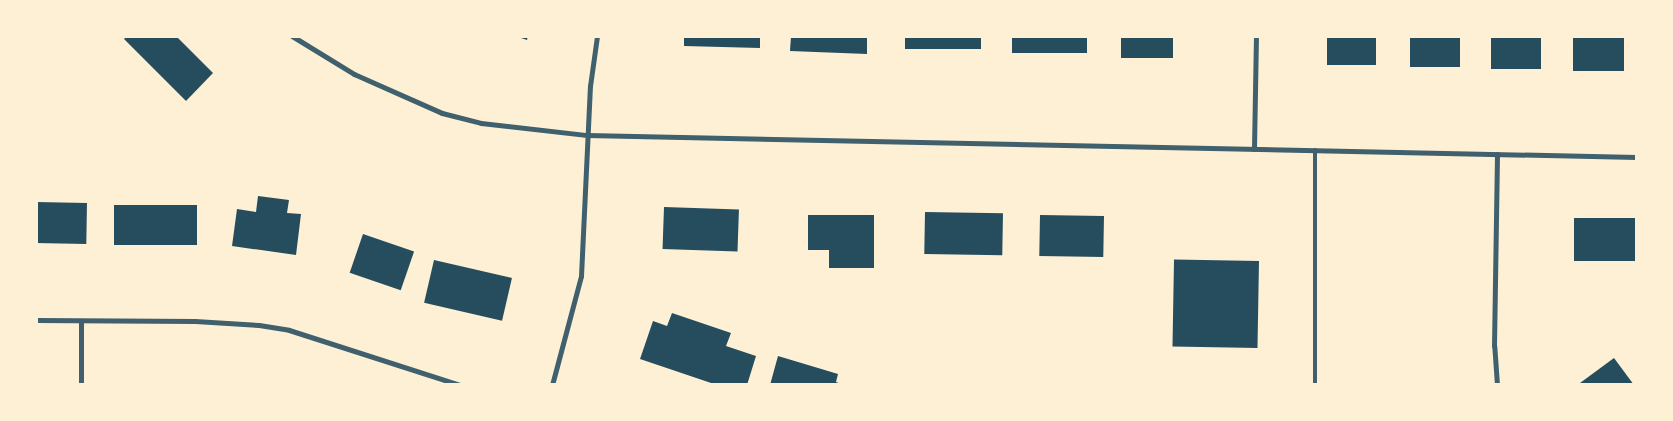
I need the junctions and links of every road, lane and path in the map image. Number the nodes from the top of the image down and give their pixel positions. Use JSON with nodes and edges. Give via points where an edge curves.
{"nodes":[{"id":1,"x":292,"y":36,"type":"edge"},
{"id":2,"x":597,"y":36,"type":"edge"},
{"id":3,"x":1256,"y":36,"type":"edge"},
{"id":4,"x":587,"y":135,"type":"junction"},
{"id":5,"x":1254,"y":149,"type":"junction"},
{"id":6,"x":1315,"y":150,"type":"junction"},
{"id":7,"x":1497,"y":154,"type":"junction"},
{"id":8,"x":1637,"y":157,"type":"edge"},
{"id":9,"x":36,"y":320,"type":"edge"},
{"id":10,"x":81,"y":321,"type":"junction"},
{"id":11,"x":81,"y":385,"type":"edge"},
{"id":12,"x":460,"y":385,"type":"edge"},
{"id":13,"x":552,"y":385,"type":"edge"},
{"id":14,"x":1315,"y":385,"type":"edge"},
{"id":15,"x":1497,"y":385,"type":"edge"}],
"edges":[{"from":1,"to":4,"type":"street","via":[[354,74],[442,112],[480,123]]},
{"from":2,"to":4,"type":"street"},
{"from":3,"to":5,"type":"street"},
{"from":4,"to":5,"type":"street"},
{"from":4,"to":13,"type":"street","via":[[581,276]]},
{"from":5,"to":6,"type":"street"},
{"from":6,"to":7,"type":"street"},
{"from":6,"to":14,"type":"lane"},
{"from":7,"to":8,"type":"street"},
{"from":7,"to":15,"type":"street","via":[[1494,346]]},
{"from":9,"to":10,"type":"street"},
{"from":10,"to":11,"type":"street"},
{"from":10,"to":12,"type":"street","via":[[194,321],[289,330]]}]}
